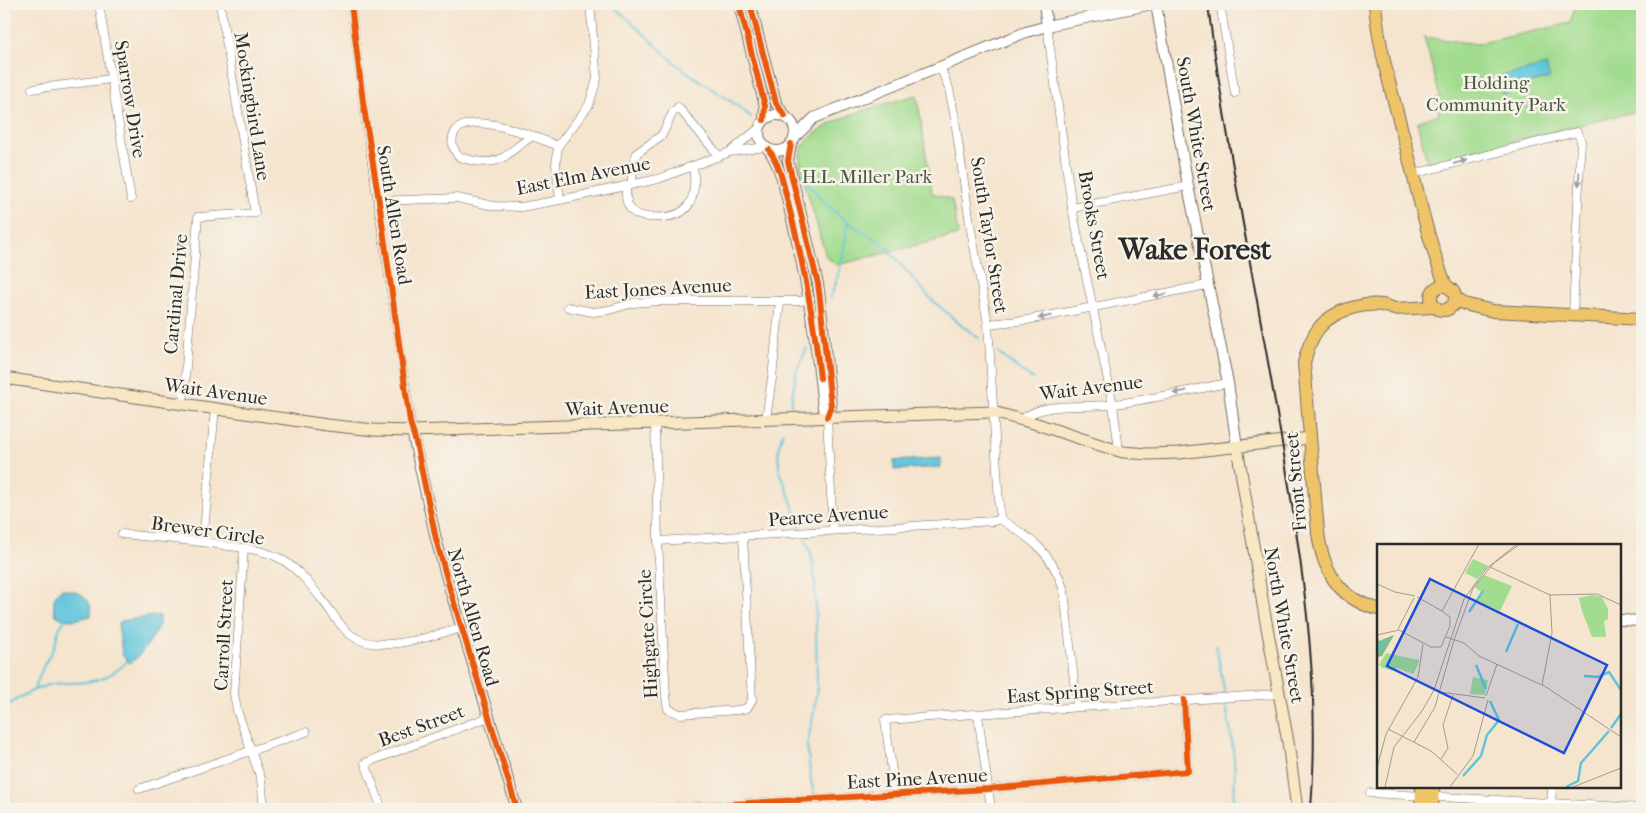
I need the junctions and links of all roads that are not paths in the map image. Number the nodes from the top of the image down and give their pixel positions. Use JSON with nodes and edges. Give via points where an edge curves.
{"nodes":[{"id":1,"x":99,"y":4,"type":"edge"},
{"id":2,"x":220,"y":4,"type":"edge"},
{"id":3,"x":351,"y":4,"type":"edge"},
{"id":4,"x":590,"y":4,"type":"edge"},
{"id":5,"x":739,"y":4,"type":"edge"},
{"id":6,"x":750,"y":4,"type":"edge"},
{"id":7,"x":1044,"y":4,"type":"edge"},
{"id":8,"x":1152,"y":4,"type":"edge"},
{"id":9,"x":1156,"y":4,"type":"edge"},
{"id":10,"x":1220,"y":4,"type":"edge"},
{"id":11,"x":1375,"y":4,"type":"edge"},
{"id":12,"x":1047,"y":26,"type":"junction"},
{"id":13,"x":940,"y":66,"type":"junction"},
{"id":14,"x":111,"y":79,"type":"junction"},
{"id":15,"x":32,"y":89,"type":"dead end"},
{"id":16,"x":1235,"y":93,"type":"dead end"},
{"id":17,"x":788,"y":118,"type":"junction"},
{"id":18,"x":814,"y":118,"type":"junction"},
{"id":19,"x":761,"y":124,"type":"junction"},
{"id":20,"x":533,"y":136,"type":"junction"},
{"id":21,"x":793,"y":141,"type":"junction"},
{"id":22,"x":558,"y":146,"type":"junction"},
{"id":23,"x":767,"y":149,"type":"junction"},
{"id":24,"x":730,"y":152,"type":"junction"},
{"id":25,"x":719,"y":156,"type":"junction"},
{"id":26,"x":693,"y":166,"type":"junction"},
{"id":27,"x":1413,"y":174,"type":"junction"},
{"id":28,"x":629,"y":185,"type":"junction"},
{"id":29,"x":1188,"y":186,"type":"junction"},
{"id":30,"x":131,"y":199,"type":"dead end"},
{"id":31,"x":560,"y":200,"type":"junction"},
{"id":32,"x":379,"y":201,"type":"junction"},
{"id":33,"x":1072,"y":208,"type":"junction"},
{"id":34,"x":198,"y":217,"type":"joint"},
{"id":35,"x":1208,"y":286,"type":"junction"},
{"id":36,"x":1437,"y":295,"type":"junction"},
{"id":37,"x":810,"y":299,"type":"junction"},
{"id":38,"x":780,"y":301,"type":"junction"},
{"id":39,"x":1452,"y":303,"type":"junction"},
{"id":40,"x":568,"y":307,"type":"dead end"},
{"id":41,"x":1092,"y":307,"type":"junction"},
{"id":42,"x":1573,"y":314,"type":"junction"},
{"id":43,"x":1642,"y":319,"type":"edge"},
{"id":44,"x":988,"y":324,"type":"junction"},
{"id":45,"x":4,"y":378,"type":"edge"},
{"id":46,"x":1228,"y":383,"type":"junction"},
{"id":47,"x":183,"y":404,"type":"junction"},
{"id":48,"x":1113,"y":405,"type":"junction"},
{"id":49,"x":215,"y":408,"type":"junction"},
{"id":50,"x":993,"y":412,"type":"junction"},
{"id":51,"x":827,"y":418,"type":"junction"},
{"id":52,"x":766,"y":419,"type":"junction"},
{"id":53,"x":1022,"y":419,"type":"junction"},
{"id":54,"x":654,"y":423,"type":"junction"},
{"id":55,"x":412,"y":430,"type":"junction"},
{"id":56,"x":1310,"y":438,"type":"junction"},
{"id":57,"x":1237,"y":447,"type":"junction"},
{"id":58,"x":1118,"y":450,"type":"junction"},
{"id":59,"x":1000,"y":519,"type":"junction"},
{"id":60,"x":833,"y":530,"type":"junction"},
{"id":61,"x":122,"y":534,"type":"dead end"},
{"id":62,"x":743,"y":537,"type":"junction"},
{"id":63,"x":658,"y":541,"type":"junction"},
{"id":64,"x":203,"y":542,"type":"junction"},
{"id":65,"x":244,"y":548,"type":"junction"},
{"id":66,"x":1377,"y":609,"type":"edge"},
{"id":67,"x":1621,"y":620,"type":"edge"},
{"id":68,"x":1642,"y":620,"type":"edge"},
{"id":69,"x":462,"y":628,"type":"junction"},
{"id":70,"x":1278,"y":694,"type":"junction"},
{"id":71,"x":1184,"y":700,"type":"junction"},
{"id":72,"x":1077,"y":707,"type":"junction"},
{"id":73,"x":978,"y":715,"type":"junction"},
{"id":74,"x":489,"y":717,"type":"junction"},
{"id":75,"x":306,"y":732,"type":"dead end"},
{"id":76,"x":251,"y":752,"type":"junction"},
{"id":77,"x":1552,"y":788,"type":"edge"},
{"id":78,"x":139,"y":789,"type":"dead end"},
{"id":79,"x":988,"y":789,"type":"junction"},
{"id":80,"x":895,"y":793,"type":"junction"},
{"id":81,"x":1370,"y":793,"type":"dead end"},
{"id":82,"x":871,"y":796,"type":"junction"},
{"id":83,"x":1427,"y":798,"type":"edge"},
{"id":84,"x":1551,"y":807,"type":"edge"},
{"id":85,"x":1642,"y":808,"type":"edge"},
{"id":86,"x":264,"y":809,"type":"edge"},
{"id":87,"x":382,"y":809,"type":"edge"},
{"id":88,"x":517,"y":809,"type":"edge"},
{"id":89,"x":647,"y":809,"type":"edge"},
{"id":90,"x":873,"y":809,"type":"edge"},
{"id":91,"x":991,"y":809,"type":"edge"},
{"id":92,"x":1297,"y":809,"type":"edge"}],
"edges":[{"from":1,"to":14,"type":"street","name":"Sparrow Drive"},
{"from":2,"to":34,"type":"street","name":"Mockingbird Lane","via":[[254,213]]},
{"from":3,"to":32,"type":"street","name":"South Allen Road"},
{"from":4,"to":22,"type":"street","via":[[597,79],[589,105]]},
{"from":5,"to":19,"type":"street","via":[[765,106]]},
{"from":6,"to":17,"type":"street","via":[[776,103]]},
{"from":7,"to":12,"type":"street","name":"Brooks Street"},
{"from":8,"to":12,"type":"street"},
{"from":9,"to":29,"type":"street","name":"South White Street"},
{"from":10,"to":16,"type":"street"},
{"from":11,"to":27,"type":"main road","via":[[1378,32]]},
{"from":12,"to":13,"type":"street"},
{"from":12,"to":33,"type":"street","name":"Brooks Street"},
{"from":13,"to":18,"type":"street"},
{"from":13,"to":44,"type":"street","name":"South Taylor Street","via":[[954,114]]},
{"from":14,"to":15,"type":"street"},
{"from":14,"to":30,"type":"street","name":"Sparrow Drive"},
{"from":17,"to":18,"type":"street"},
{"from":17,"to":19,"type":"street","via":[[773,115]]},
{"from":17,"to":21,"type":"street","via":[[796,132]]},
{"from":18,"to":21,"type":"street"},
{"from":19,"to":23,"type":"street","via":[[759,140]]},
{"from":19,"to":24,"type":"street","name":"East Elm Avenue"},
{"from":20,"to":20,"type":"street","via":[[498,125],[467,124],[453,134],[452,143],[458,156],[486,162],[502,158]]},
{"from":20,"to":22,"type":"street"},
{"from":21,"to":23,"type":"street","via":[[780,151]]},
{"from":21,"to":51,"type":"street","via":[[788,161],[818,284],[826,344],[830,406]]},
{"from":22,"to":31,"type":"street","via":[[556,164]]},
{"from":23,"to":24,"type":"street","name":"East Elm Avenue"},
{"from":23,"to":37,"type":"street","via":[[777,162]]},
{"from":24,"to":25,"type":"street","name":"East Elm Avenue"},
{"from":25,"to":26,"type":"street","name":"East Elm Avenue"},
{"from":25,"to":28,"type":"street","via":[[678,107],[662,135],[637,153]]},
{"from":26,"to":28,"type":"street","name":"East Elm Avenue","via":[[658,179]]},
{"from":26,"to":28,"type":"street","via":[[695,192],[684,210],[676,216],[638,215],[627,202]]},
{"from":27,"to":36,"type":"main road","via":[[1434,254]]},
{"from":27,"to":42,"type":"street","one_way":true,"via":[[1577,132],[1581,141]]},
{"from":28,"to":31,"type":"street","name":"East Elm Avenue"},
{"from":29,"to":33,"type":"street"},
{"from":29,"to":35,"type":"street","name":"South White Street"},
{"from":31,"to":32,"type":"street","name":"East Elm Avenue","via":[[521,207],[494,206],[457,198]]},
{"from":32,"to":55,"type":"street","name":"South Allen Road"},
{"from":33,"to":41,"type":"street","name":"Brooks Street"},
{"from":34,"to":47,"type":"street","name":"Cardinal Drive"},
{"from":35,"to":41,"type":"street","one_way":true},
{"from":35,"to":46,"type":"street","name":"South White Street"},
{"from":36,"to":39,"type":"main road","via":[[1442,310]]},
{"from":36,"to":39,"type":"main road","via":[[1452,290]]},
{"from":36,"to":56,"type":"main road","name":"Front Street","via":[[1417,303],[1352,308],[1340,312],[1320,327],[1309,344],[1304,363]]},
{"from":37,"to":38,"type":"street","name":"East Jones Avenue"},
{"from":37,"to":51,"type":"street"},
{"from":38,"to":40,"type":"street","name":"East Jones Avenue","via":[[659,301],[594,312]]},
{"from":38,"to":52,"type":"street"},
{"from":39,"to":42,"type":"main road","via":[[1481,314],[1493,311]]},
{"from":41,"to":44,"type":"street","one_way":true},
{"from":41,"to":48,"type":"street","name":"Brooks Street"},
{"from":42,"to":43,"type":"main road"},
{"from":44,"to":50,"type":"street","name":"South Taylor Street"},
{"from":45,"to":47,"type":"main road","name":"Wait Avenue"},
{"from":46,"to":48,"type":"street","name":"Wait Avenue","one_way":true},
{"from":46,"to":57,"type":"street","name":"South White Street"},
{"from":47,"to":49,"type":"main road","name":"Wait Avenue"},
{"from":48,"to":53,"type":"street","name":"Wait Avenue","via":[[1042,409]]},
{"from":48,"to":58,"type":"street","name":"Brooks Street"},
{"from":49,"to":55,"type":"main road","name":"Wait Avenue","via":[[336,426]]},
{"from":49,"to":64,"type":"street"},
{"from":50,"to":51,"type":"main road","name":"Wait Avenue"},
{"from":50,"to":53,"type":"main road","name":"Wait Avenue"},
{"from":50,"to":59,"type":"street","name":"South Taylor Street"},
{"from":51,"to":52,"type":"main road","name":"Wait Avenue"},
{"from":51,"to":60,"type":"street"},
{"from":52,"to":54,"type":"main road","name":"Wait Avenue"},
{"from":53,"to":58,"type":"main road"},
{"from":54,"to":55,"type":"main road","name":"Wait Avenue"},
{"from":54,"to":63,"type":"street","name":"Highgate Circle"},
{"from":55,"to":69,"type":"street","name":"North Allen Road","via":[[436,539]]},
{"from":56,"to":57,"type":"main road"},
{"from":56,"to":66,"type":"main road","name":"Front Street","via":[[1318,533],[1324,563],[1342,590],[1362,604]]},
{"from":57,"to":58,"type":"main road","via":[[1164,454]]},
{"from":57,"to":70,"type":"main road","name":"North White Street"},
{"from":59,"to":60,"type":"street","name":"Pearce Avenue"},
{"from":59,"to":72,"type":"street","via":[[1039,546],[1061,579]]},
{"from":60,"to":62,"type":"street","name":"Pearce Avenue"},
{"from":61,"to":64,"type":"street","name":"Brewer Circle"},
{"from":62,"to":63,"type":"street","name":"Pearce Avenue"},
{"from":62,"to":63,"type":"street","name":"Highgate Circle","via":[[752,700],[747,708],[738,710],[680,714],[668,709],[666,697]]},
{"from":64,"to":65,"type":"street","name":"Brewer Circle"},
{"from":65,"to":69,"type":"street","name":"Brewer Circle","via":[[281,559],[303,577],[340,625],[353,637],[372,644],[409,642]]},
{"from":65,"to":76,"type":"street","name":"Carroll Street","via":[[234,694]]},
{"from":67,"to":68,"type":"street"},
{"from":69,"to":74,"type":"street","name":"North Allen Road"},
{"from":70,"to":71,"type":"street","name":"East Spring Street"},
{"from":70,"to":92,"type":"main road","name":"North White Street"},
{"from":71,"to":72,"type":"street","name":"East Spring Street"},
{"from":71,"to":79,"type":"street","name":"East Pine Avenue","via":[[1188,771]]},
{"from":72,"to":73,"type":"street","name":"East Spring Street"},
{"from":73,"to":79,"type":"street"},
{"from":73,"to":80,"type":"street","name":"East Spring Street","via":[[884,720]]},
{"from":74,"to":87,"type":"street","name":"Best Street","via":[[365,763]]},
{"from":74,"to":88,"type":"street","name":"North Allen Road"},
{"from":75,"to":76,"type":"street"},
{"from":76,"to":78,"type":"street"},
{"from":76,"to":86,"type":"street","name":"Carroll Street","via":[[260,779]]},
{"from":77,"to":84,"type":"street"},
{"from":79,"to":80,"type":"street","name":"East Pine Avenue"},
{"from":79,"to":91,"type":"street"},
{"from":80,"to":82,"type":"street","name":"East Pine Avenue"},
{"from":81,"to":83,"type":"street"},
{"from":82,"to":89,"type":"street","name":"East Pine Avenue"},
{"from":82,"to":90,"type":"street"},
{"from":83,"to":84,"type":"street"},
{"from":84,"to":85,"type":"street"}]}
